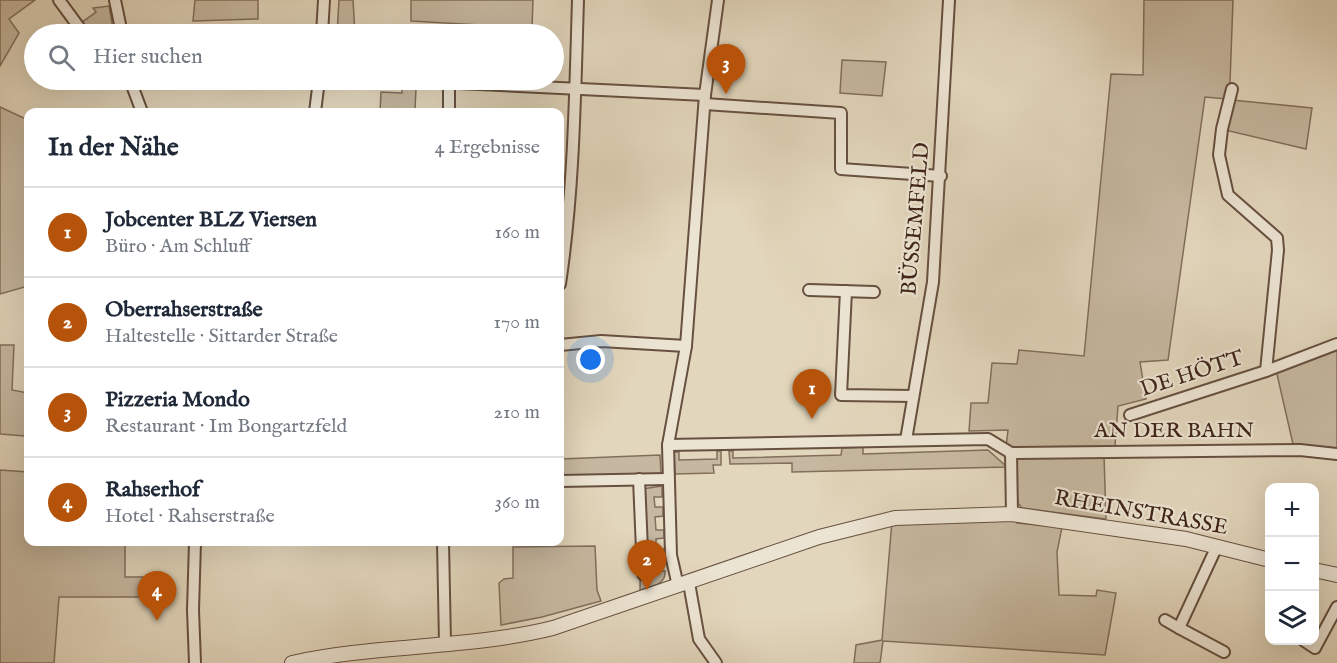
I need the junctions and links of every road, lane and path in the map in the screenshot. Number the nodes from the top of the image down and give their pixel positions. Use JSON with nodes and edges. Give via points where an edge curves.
{"nodes":[{"id":1,"x":59,"y":0,"type":"edge"},
{"id":2,"x":116,"y":0,"type":"edge"},
{"id":3,"x":324,"y":0,"type":"edge"},
{"id":4,"x":578,"y":0,"type":"edge"},
{"id":5,"x":718,"y":0,"type":"edge"},
{"id":6,"x":949,"y":0,"type":"edge"},
{"id":7,"x":77,"y":24,"type":"edge"},
{"id":8,"x":120,"y":24,"type":"edge"},
{"id":9,"x":323,"y":24,"type":"edge"},
{"id":10,"x":564,"y":87,"type":"edge"},
{"id":11,"x":577,"y":88,"type":"junction"},
{"id":12,"x":1232,"y":89,"type":"dead end"},
{"id":13,"x":132,"y":90,"type":"edge"},
{"id":14,"x":318,"y":90,"type":"edge"},
{"id":15,"x":449,"y":90,"type":"edge"},
{"id":16,"x":705,"y":100,"type":"junction"},
{"id":17,"x":140,"y":108,"type":"edge"},
{"id":18,"x":316,"y":108,"type":"edge"},
{"id":19,"x":449,"y":108,"type":"edge"},
{"id":20,"x":564,"y":170,"type":"edge"},
{"id":21,"x":571,"y":171,"type":"junction"},
{"id":22,"x":941,"y":176,"type":"junction"},
{"id":23,"x":564,"y":243,"type":"edge"},
{"id":24,"x":809,"y":290,"type":"dead end"},
{"id":25,"x":846,"y":291,"type":"junction"},
{"id":26,"x":874,"y":292,"type":"dead end"},
{"id":27,"x":564,"y":344,"type":"edge"},
{"id":28,"x":1337,"y":344,"type":"edge"},
{"id":29,"x":686,"y":346,"type":"junction"},
{"id":30,"x":1266,"y":371,"type":"junction"},
{"id":31,"x":913,"y":396,"type":"junction"},
{"id":32,"x":1130,"y":415,"type":"dead end"},
{"id":33,"x":906,"y":440,"type":"junction"},
{"id":34,"x":668,"y":445,"type":"junction"},
{"id":35,"x":1011,"y":453,"type":"junction"},
{"id":36,"x":1337,"y":454,"type":"edge"},
{"id":37,"x":639,"y":479,"type":"junction"},
{"id":38,"x":667,"y":479,"type":"junction"},
{"id":39,"x":564,"y":481,"type":"edge"},
{"id":40,"x":1012,"y":514,"type":"junction"},
{"id":41,"x":195,"y":546,"type":"edge"},
{"id":42,"x":443,"y":546,"type":"edge"},
{"id":43,"x":1217,"y":546,"type":"junction"},
{"id":44,"x":1265,"y":559,"type":"edge"},
{"id":45,"x":1319,"y":571,"type":"edge"},
{"id":46,"x":644,"y":574,"type":"dead end"},
{"id":47,"x":1337,"y":575,"type":"edge"},
{"id":48,"x":683,"y":584,"type":"junction"},
{"id":49,"x":1337,"y":607,"type":"edge"},
{"id":50,"x":1334,"y":619,"type":"edge"},
{"id":51,"x":1166,"y":620,"type":"dead end"},
{"id":52,"x":1179,"y":628,"type":"junction"},
{"id":53,"x":1319,"y":642,"type":"edge"},
{"id":54,"x":445,"y":643,"type":"junction"},
{"id":55,"x":1224,"y":652,"type":"dead end"},
{"id":56,"x":195,"y":663,"type":"edge"},
{"id":57,"x":292,"y":663,"type":"edge"},
{"id":58,"x":716,"y":663,"type":"edge"}],
"edges":[{"from":1,"to":7,"type":"street"},
{"from":2,"to":8,"type":"street"},
{"from":3,"to":9,"type":"street"},
{"from":4,"to":11,"type":"street"},
{"from":5,"to":16,"type":"street"},
{"from":6,"to":22,"type":"street","name":"BÜSSEMFELD"},
{"from":10,"to":11,"type":"street"},
{"from":11,"to":16,"type":"street"},
{"from":11,"to":21,"type":"street"},
{"from":12,"to":30,"type":"street","name":"DE HÖTT","via":[[1219,155],[1228,195],[1277,238]]},
{"from":13,"to":17,"type":"street"},
{"from":14,"to":18,"type":"street"},
{"from":15,"to":19,"type":"street"},
{"from":16,"to":22,"type":"street","via":[[841,113],[841,169]]},
{"from":16,"to":29,"type":"street"},
{"from":20,"to":21,"type":"street"},
{"from":21,"to":23,"type":"street"},
{"from":22,"to":31,"type":"street","name":"BÜSSEMFELD","via":[[933,282]]},
{"from":24,"to":25,"type":"street"},
{"from":25,"to":26,"type":"street"},
{"from":25,"to":31,"type":"street","via":[[841,395]]},
{"from":27,"to":29,"type":"street","via":[[590,341]]},
{"from":28,"to":30,"type":"street","name":"DE HÖTT"},
{"from":29,"to":34,"type":"street"},
{"from":30,"to":32,"type":"street","name":"DE HÖTT"},
{"from":31,"to":33,"type":"street","name":"BÜSSEMFELD"},
{"from":33,"to":34,"type":"street"},
{"from":33,"to":35,"type":"street","via":[[988,439]]},
{"from":34,"to":38,"type":"street"},
{"from":35,"to":36,"type":"street","name":"AN DER BAHN","via":[[1300,450]]},
{"from":35,"to":40,"type":"street"},
{"from":37,"to":38,"type":"street"},
{"from":37,"to":39,"type":"street"},
{"from":37,"to":46,"type":"street"},
{"from":38,"to":48,"type":"street","via":[[671,555]]},
{"from":40,"to":43,"type":"street","name":"RHEINSTRASSE"},
{"from":40,"to":48,"type":"street","name":"RHEINSTRASSE","via":[[895,518],[819,537]]},
{"from":41,"to":56,"type":"street"},
{"from":42,"to":54,"type":"street"},
{"from":43,"to":44,"type":"street","name":"RHEINSTRASSE"},
{"from":43,"to":52,"type":"street"},
{"from":45,"to":47,"type":"street"},
{"from":48,"to":54,"type":"street","name":"RHEINSTRASSE","via":[[553,628],[519,636]]},
{"from":48,"to":58,"type":"street","via":[[699,639]]},
{"from":49,"to":50,"type":"street"},
{"from":50,"to":53,"type":"street"},
{"from":51,"to":52,"type":"street"},
{"from":52,"to":55,"type":"street"},
{"from":54,"to":57,"type":"street","name":"RHEINSTRASSE","via":[[368,650]]}]}
